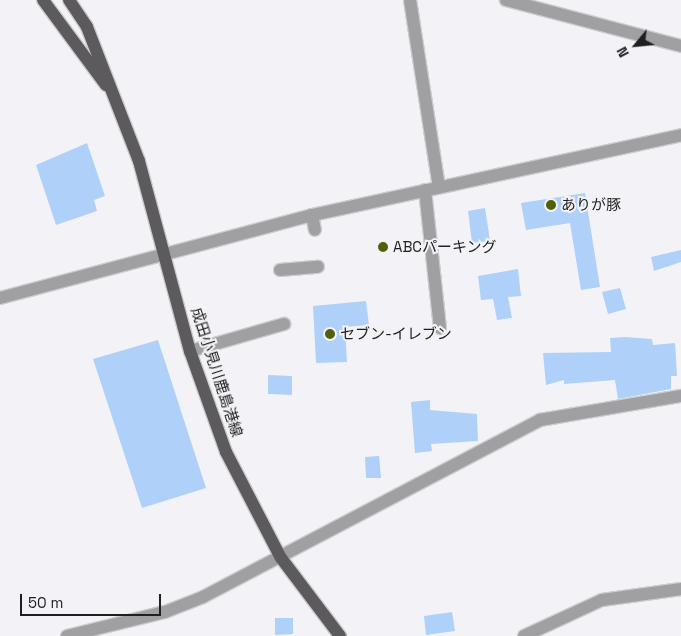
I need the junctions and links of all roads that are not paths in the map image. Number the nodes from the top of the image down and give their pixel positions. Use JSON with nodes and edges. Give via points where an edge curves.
{"nodes":[{"id":1,"x":43,"y":0,"type":"edge"},
{"id":2,"x":69,"y":0,"type":"edge"},
{"id":3,"x":410,"y":0,"type":"edge"},
{"id":4,"x":506,"y":0,"type":"edge"},
{"id":5,"x":681,"y":46,"type":"edge"},
{"id":6,"x":113,"y":96,"type":"junction"},
{"id":7,"x":681,"y":135,"type":"edge"},
{"id":8,"x":439,"y":187,"type":"junction"},
{"id":9,"x":425,"y":190,"type":"junction"},
{"id":10,"x":312,"y":215,"type":"junction"},
{"id":11,"x":315,"y":230,"type":"dead end"},
{"id":12,"x":164,"y":251,"type":"junction"},
{"id":13,"x":318,"y":267,"type":"dead end"},
{"id":14,"x":280,"y":270,"type":"dead end"},
{"id":15,"x":0,"y":298,"type":"edge"},
{"id":16,"x":284,"y":324,"type":"dead end"},
{"id":17,"x":440,"y":328,"type":"dead end"},
{"id":18,"x":190,"y":351,"type":"junction"},
{"id":19,"x":681,"y":396,"type":"edge"},
{"id":20,"x":282,"y":558,"type":"junction"},
{"id":21,"x":680,"y":589,"type":"edge"},
{"id":22,"x":67,"y":636,"type":"edge"},
{"id":23,"x":340,"y":636,"type":"edge"},
{"id":24,"x":524,"y":636,"type":"edge"}],
"edges":[{"from":1,"to":6,"type":"main road","name":"成田小見川鹿島港線"},
{"from":2,"to":6,"type":"main road","name":"成田小見川鹿島港線","via":[[87,27]]},
{"from":3,"to":8,"type":"street"},
{"from":4,"to":5,"type":"street"},
{"from":6,"to":12,"type":"main road","name":"成田小見川鹿島港線","via":[[139,161]]},
{"from":7,"to":8,"type":"street"},
{"from":8,"to":9,"type":"street"},
{"from":9,"to":10,"type":"street"},
{"from":9,"to":17,"type":"street"},
{"from":10,"to":11,"type":"street"},
{"from":10,"to":12,"type":"street"},
{"from":12,"to":15,"type":"street"},
{"from":12,"to":18,"type":"main road","name":"成田小見川鹿島港線"},
{"from":13,"to":14,"type":"street"},
{"from":16,"to":18,"type":"street"},
{"from":18,"to":20,"type":"main road","name":"成田小見川鹿島港線","via":[[226,452]]},
{"from":19,"to":20,"type":"street","via":[[540,420]]},
{"from":20,"to":22,"type":"street","via":[[165,612]]},
{"from":20,"to":23,"type":"main road","name":"成田小見川鹿島港線"},
{"from":21,"to":24,"type":"street","via":[[602,600]]}]}
